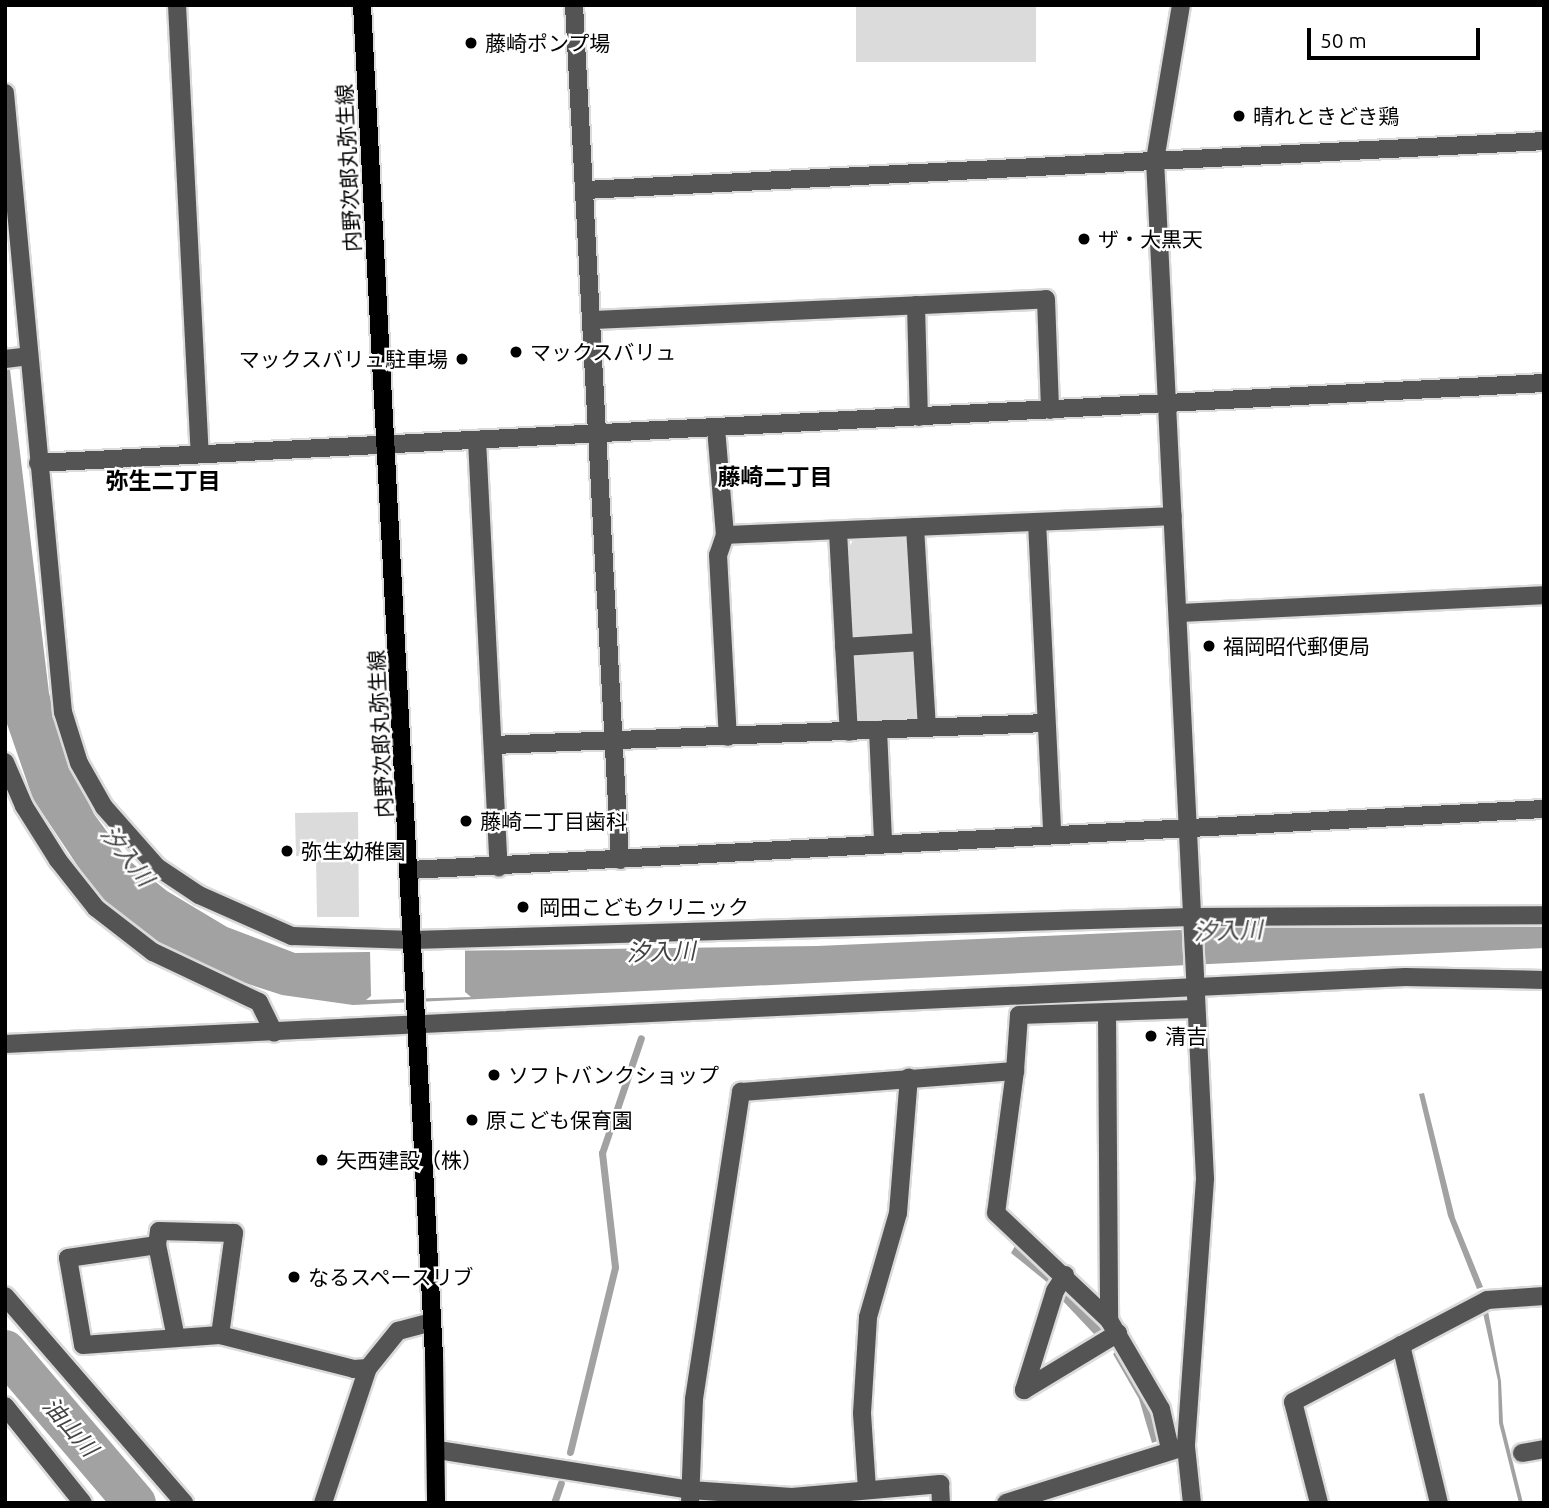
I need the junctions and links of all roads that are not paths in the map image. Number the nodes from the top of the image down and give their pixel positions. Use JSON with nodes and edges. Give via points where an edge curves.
{"nodes":[{"id":1,"x":177,"y":5,"type":"edge"},
{"id":2,"x":362,"y":5,"type":"edge"},
{"id":3,"x":574,"y":5,"type":"edge"},
{"id":4,"x":1181,"y":5,"type":"edge"},
{"id":5,"x":5,"y":93,"type":"edge"},
{"id":6,"x":1544,"y":141,"type":"edge"},
{"id":7,"x":1155,"y":160,"type":"junction"},
{"id":8,"x":585,"y":190,"type":"junction"},
{"id":9,"x":916,"y":305,"type":"junction"},
{"id":10,"x":592,"y":320,"type":"junction"},
{"id":11,"x":17,"y":358,"type":"edge"},
{"id":12,"x":1544,"y":383,"type":"edge"},
{"id":13,"x":1167,"y":403,"type":"junction"},
{"id":14,"x":1050,"y":410,"type":"junction"},
{"id":15,"x":919,"y":417,"type":"junction"},
{"id":16,"x":716,"y":429,"type":"junction"},
{"id":17,"x":597,"y":435,"type":"junction"},
{"id":18,"x":477,"y":440,"type":"junction"},
{"id":19,"x":386,"y":446,"type":"junction"},
{"id":20,"x":200,"y":453,"type":"junction"},
{"id":21,"x":38,"y":463,"type":"junction"},
{"id":22,"x":1173,"y":516,"type":"junction"},
{"id":23,"x":1037,"y":522,"type":"junction"},
{"id":24,"x":915,"y":527,"type":"junction"},
{"id":25,"x":838,"y":532,"type":"junction"},
{"id":26,"x":725,"y":535,"type":"junction"},
{"id":27,"x":1544,"y":595,"type":"edge"},
{"id":28,"x":1179,"y":613,"type":"junction"},
{"id":29,"x":921,"y":642,"type":"junction"},
{"id":30,"x":844,"y":647,"type":"junction"},
{"id":31,"x":1045,"y":723,"type":"junction"},
{"id":32,"x":927,"y":727,"type":"junction"},
{"id":33,"x":878,"y":730,"type":"junction"},
{"id":34,"x":849,"y":732,"type":"junction"},
{"id":35,"x":727,"y":737,"type":"junction"},
{"id":36,"x":612,"y":742,"type":"junction"},
{"id":37,"x":493,"y":745,"type":"junction"},
{"id":38,"x":5,"y":762,"type":"edge"},
{"id":39,"x":1544,"y":809,"type":"edge"},
{"id":40,"x":1189,"y":827,"type":"junction"},
{"id":41,"x":1052,"y":834,"type":"junction"},
{"id":42,"x":883,"y":842,"type":"junction"},
{"id":43,"x":620,"y":860,"type":"junction"},
{"id":44,"x":499,"y":867,"type":"junction"},
{"id":45,"x":410,"y":870,"type":"junction"},
{"id":46,"x":1544,"y":915,"type":"edge"},
{"id":47,"x":1192,"y":917,"type":"junction"},
{"id":48,"x":413,"y":940,"type":"junction"},
{"id":49,"x":1544,"y":980,"type":"edge"},
{"id":50,"x":1193,"y":989,"type":"junction"},
{"id":51,"x":1194,"y":1009,"type":"junction"},
{"id":52,"x":1107,"y":1012,"type":"junction"},
{"id":53,"x":418,"y":1027,"type":"junction"},
{"id":54,"x":274,"y":1033,"type":"junction"},
{"id":55,"x":5,"y":1044,"type":"edge"},
{"id":56,"x":1015,"y":1071,"type":"junction"},
{"id":57,"x":909,"y":1077,"type":"junction"},
{"id":58,"x":157,"y":1245,"type":"junction"},
{"id":59,"x":1065,"y":1275,"type":"junction"},
{"id":60,"x":5,"y":1296,"type":"edge"},
{"id":61,"x":1544,"y":1296,"type":"edge"},
{"id":62,"x":432,"y":1322,"type":"junction"},
{"id":63,"x":1114,"y":1326,"type":"junction"},
{"id":64,"x":220,"y":1335,"type":"junction"},
{"id":65,"x":176,"y":1338,"type":"junction"},
{"id":66,"x":1401,"y":1345,"type":"junction"},
{"id":67,"x":368,"y":1368,"type":"junction"},
{"id":68,"x":5,"y":1406,"type":"edge"},
{"id":69,"x":1178,"y":1448,"type":"junction"},
{"id":70,"x":438,"y":1450,"type":"junction"},
{"id":71,"x":1544,"y":1450,"type":"edge"},
{"id":72,"x":1522,"y":1454,"type":"dead end"},
{"id":73,"x":867,"y":1489,"type":"junction"},
{"id":74,"x":690,"y":1496,"type":"edge"},
{"id":75,"x":83,"y":1503,"type":"edge"},
{"id":76,"x":184,"y":1503,"type":"edge"},
{"id":77,"x":323,"y":1503,"type":"edge"},
{"id":78,"x":436,"y":1503,"type":"edge"},
{"id":79,"x":941,"y":1503,"type":"edge"},
{"id":80,"x":1006,"y":1503,"type":"edge"},
{"id":81,"x":1192,"y":1503,"type":"edge"},
{"id":82,"x":1318,"y":1503,"type":"edge"},
{"id":83,"x":1439,"y":1503,"type":"edge"}],
"edges":[{"from":1,"to":20,"type":"street"},
{"from":2,"to":19,"type":"main road","name":"内野次郎丸弥生線"},
{"from":3,"to":8,"type":"street"},
{"from":4,"to":7,"type":"street"},
{"from":5,"to":11,"type":"street","via":[[28,299]]},
{"from":6,"to":7,"type":"street"},
{"from":7,"to":8,"type":"street"},
{"from":7,"to":13,"type":"street"},
{"from":8,"to":10,"type":"street"},
{"from":9,"to":10,"type":"street"},
{"from":9,"to":14,"type":"street","via":[[1046,299]]},
{"from":9,"to":15,"type":"street"},
{"from":10,"to":17,"type":"street"},
{"from":11,"to":21,"type":"street"},
{"from":12,"to":13,"type":"street"},
{"from":13,"to":14,"type":"street"},
{"from":13,"to":22,"type":"street"},
{"from":14,"to":15,"type":"street"},
{"from":15,"to":16,"type":"street"},
{"from":16,"to":17,"type":"street"},
{"from":16,"to":26,"type":"street"},
{"from":17,"to":18,"type":"street"},
{"from":17,"to":36,"type":"street"},
{"from":18,"to":19,"type":"street"},
{"from":18,"to":37,"type":"street"},
{"from":19,"to":20,"type":"street"},
{"from":19,"to":45,"type":"main road","name":"内野次郎丸弥生線"},
{"from":20,"to":21,"type":"street"},
{"from":21,"to":48,"type":"street","via":[[63,712],[79,763],[104,807],[157,867],[244,917],[292,936]]},
{"from":22,"to":23,"type":"street"},
{"from":22,"to":28,"type":"street"},
{"from":23,"to":24,"type":"street"},
{"from":23,"to":31,"type":"street"},
{"from":24,"to":25,"type":"street"},
{"from":24,"to":29,"type":"street"},
{"from":25,"to":26,"type":"street"},
{"from":25,"to":30,"type":"street"},
{"from":26,"to":35,"type":"street","via":[[719,555]]},
{"from":27,"to":28,"type":"street"},
{"from":28,"to":40,"type":"street"},
{"from":29,"to":30,"type":"street"},
{"from":29,"to":32,"type":"street"},
{"from":30,"to":34,"type":"street"},
{"from":31,"to":32,"type":"street"},
{"from":31,"to":41,"type":"street"},
{"from":32,"to":33,"type":"street"},
{"from":33,"to":34,"type":"street"},
{"from":33,"to":42,"type":"street"},
{"from":34,"to":35,"type":"street"},
{"from":35,"to":36,"type":"street"},
{"from":36,"to":37,"type":"street"},
{"from":36,"to":43,"type":"street"},
{"from":37,"to":44,"type":"street"},
{"from":38,"to":54,"type":"street","via":[[30,817],[96,908],[153,952],[259,1002]]},
{"from":39,"to":40,"type":"street"},
{"from":40,"to":41,"type":"street"},
{"from":40,"to":47,"type":"street"},
{"from":41,"to":42,"type":"street"},
{"from":42,"to":43,"type":"street"},
{"from":43,"to":44,"type":"street"},
{"from":44,"to":45,"type":"street"},
{"from":45,"to":48,"type":"main road","name":"内野次郎丸弥生線"},
{"from":46,"to":47,"type":"street"},
{"from":47,"to":48,"type":"street"},
{"from":47,"to":50,"type":"street"},
{"from":48,"to":53,"type":"main road","name":"内野次郎丸弥生線"},
{"from":49,"to":50,"type":"street","via":[[1405,977]]},
{"from":50,"to":51,"type":"street"},
{"from":50,"to":53,"type":"street"},
{"from":51,"to":52,"type":"street"},
{"from":51,"to":69,"type":"street","via":[[1205,1220]]},
{"from":52,"to":56,"type":"street","via":[[1018,1015]]},
{"from":52,"to":63,"type":"street"},
{"from":53,"to":54,"type":"street"},
{"from":53,"to":62,"type":"main road","name":"内野次郎丸弥生線"},
{"from":54,"to":55,"type":"street"},
{"from":56,"to":57,"type":"street"},
{"from":56,"to":59,"type":"street","via":[[996,1213],[1011,1232]]},
{"from":57,"to":73,"type":"street","via":[[898,1213],[868,1317],[862,1413]]},
{"from":57,"to":74,"type":"street","via":[[741,1092],[694,1399]]},
{"from":58,"to":64,"type":"street","via":[[159,1231],[234,1233]]},
{"from":58,"to":65,"type":"street"},
{"from":58,"to":65,"type":"street","via":[[68,1258],[83,1345]]},
{"from":59,"to":63,"type":"street"},
{"from":59,"to":63,"type":"street","via":[[1055,1291],[1024,1390]]},
{"from":60,"to":76,"type":"street"},
{"from":61,"to":66,"type":"street","via":[[1487,1300]]},
{"from":62,"to":67,"type":"street","via":[[398,1331]]},
{"from":62,"to":70,"type":"main road","name":"内野次郎丸弥生線"},
{"from":63,"to":69,"type":"street"},
{"from":64,"to":65,"type":"street"},
{"from":64,"to":67,"type":"street","via":[[354,1369]]},
{"from":66,"to":82,"type":"street","via":[[1293,1402]]},
{"from":66,"to":83,"type":"street"},
{"from":67,"to":77,"type":"street"},
{"from":68,"to":75,"type":"street"},
{"from":69,"to":80,"type":"street"},
{"from":69,"to":81,"type":"street"},
{"from":70,"to":74,"type":"street"},
{"from":70,"to":78,"type":"main road","name":"内野次郎丸弥生線"},
{"from":71,"to":72,"type":"street"},
{"from":73,"to":74,"type":"street","via":[[792,1497]]},
{"from":73,"to":79,"type":"street","via":[[940,1484]]}]}
